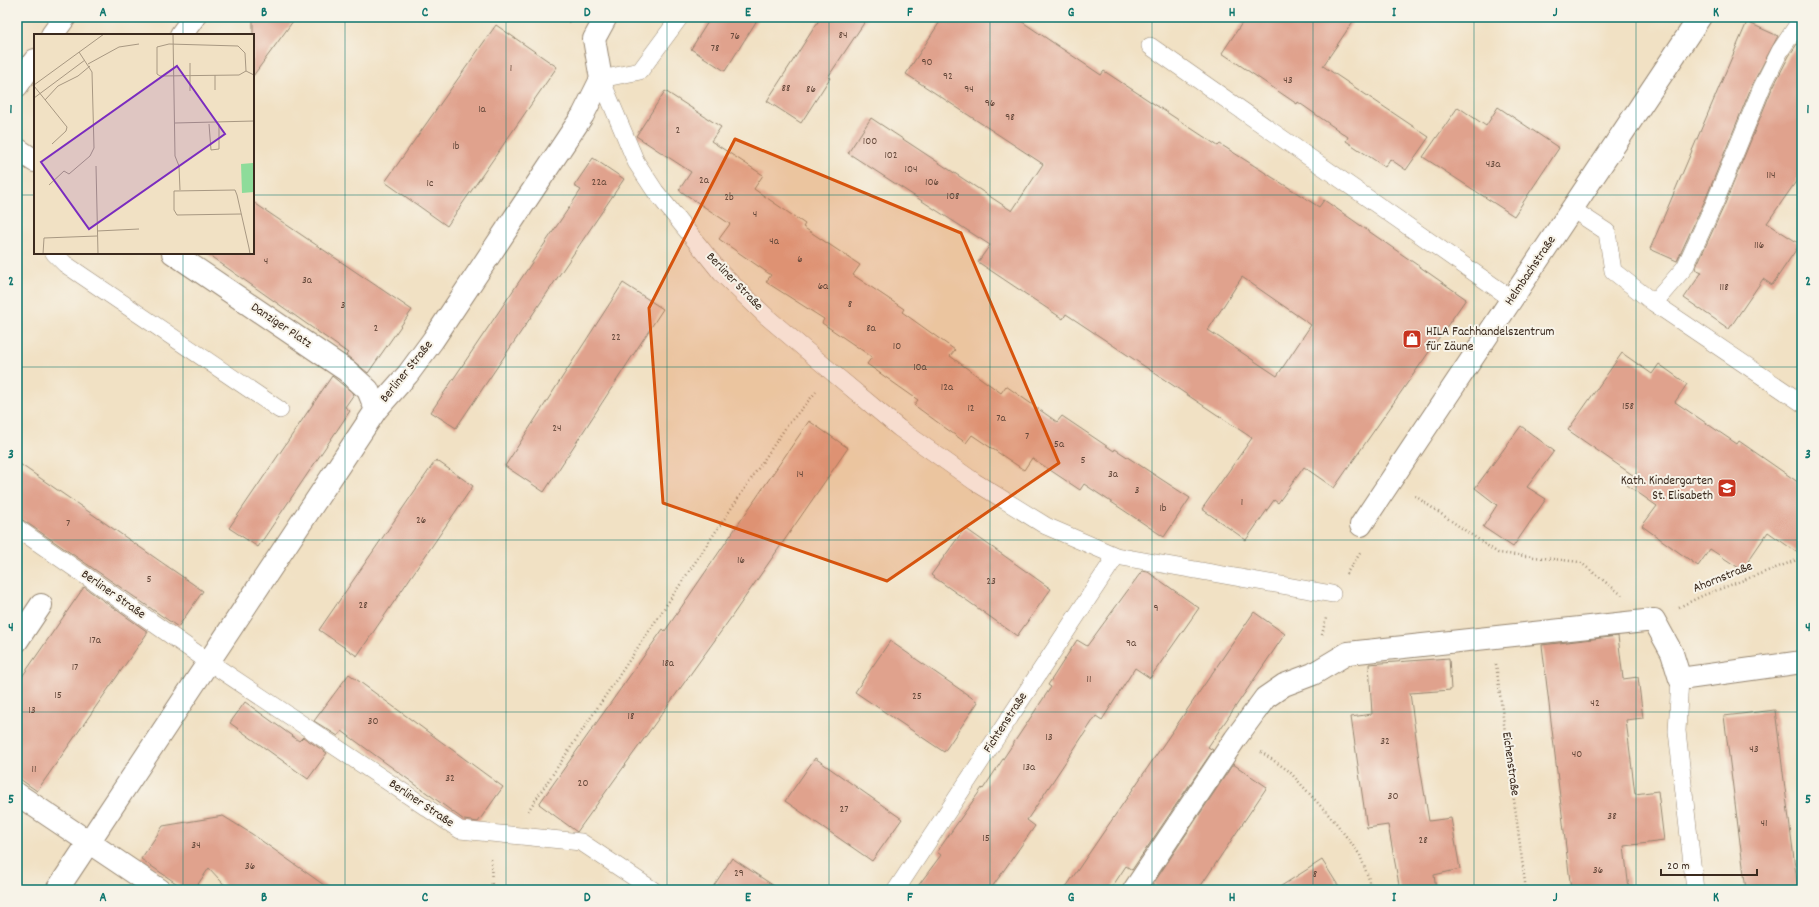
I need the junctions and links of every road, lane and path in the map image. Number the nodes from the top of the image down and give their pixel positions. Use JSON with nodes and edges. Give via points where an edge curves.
{"nodes":[{"id":1,"x":65,"y":17,"type":"edge"},
{"id":2,"x":194,"y":17,"type":"edge"},
{"id":3,"x":606,"y":17,"type":"edge"},
{"id":4,"x":680,"y":17,"type":"edge"},
{"id":5,"x":1700,"y":17,"type":"edge"},
{"id":6,"x":1802,"y":18,"type":"edge"},
{"id":7,"x":53,"y":34,"type":"edge"},
{"id":8,"x":182,"y":34,"type":"edge"},
{"id":9,"x":1150,"y":46,"type":"dead end"},
{"id":10,"x":34,"y":61,"type":"edge"},
{"id":11,"x":601,"y":79,"type":"junction"},
{"id":12,"x":17,"y":86,"type":"edge"},
{"id":13,"x":17,"y":149,"type":"edge"},
{"id":14,"x":34,"y":160,"type":"edge"},
{"id":15,"x":1572,"y":209,"type":"junction"},
{"id":16,"x":55,"y":254,"type":"edge"},
{"id":17,"x":174,"y":254,"type":"edge"},
{"id":18,"x":1512,"y":299,"type":"junction"},
{"id":19,"x":1654,"y":303,"type":"junction"},
{"id":20,"x":833,"y":373,"type":"junction"},
{"id":21,"x":1799,"y":395,"type":"edge"},
{"id":22,"x":280,"y":410,"type":"dead end"},
{"id":23,"x":376,"y":410,"type":"junction"},
{"id":24,"x":1391,"y":480,"type":"junction"},
{"id":25,"x":1361,"y":525,"type":"joint"},
{"id":26,"x":17,"y":528,"type":"edge"},
{"id":27,"x":1116,"y":556,"type":"junction"},
{"id":28,"x":1802,"y":558,"type":"edge"},
{"id":29,"x":1332,"y":594,"type":"joint"},
{"id":30,"x":41,"y":605,"type":"dead end"},
{"id":31,"x":1654,"y":620,"type":"junction"},
{"id":32,"x":1493,"y":638,"type":"junction"},
{"id":33,"x":17,"y":641,"type":"edge"},
{"id":34,"x":209,"y":662,"type":"junction"},
{"id":35,"x":1802,"y":662,"type":"edge"},
{"id":36,"x":1680,"y":679,"type":"junction"},
{"id":37,"x":1235,"y":739,"type":"junction"},
{"id":38,"x":17,"y":794,"type":"edge"},
{"id":39,"x":490,"y":833,"type":"junction"},
{"id":40,"x":512,"y":835,"type":"junction"},
{"id":41,"x":88,"y":843,"type":"junction"},
{"id":42,"x":57,"y":890,"type":"edge"},
{"id":43,"x":160,"y":890,"type":"edge"},
{"id":44,"x":492,"y":890,"type":"edge"},
{"id":45,"x":653,"y":890,"type":"edge"},
{"id":46,"x":896,"y":890,"type":"edge"},
{"id":47,"x":1134,"y":890,"type":"edge"},
{"id":48,"x":1373,"y":890,"type":"edge"},
{"id":49,"x":1526,"y":890,"type":"edge"},
{"id":50,"x":1695,"y":890,"type":"edge"}],
"edges":[{"from":1,"to":7,"type":"street"},
{"from":2,"to":8,"type":"street"},
{"from":3,"to":11,"type":"street","name":"Berliner Straße","via":[[594,39]]},
{"from":4,"to":11,"type":"lane","via":[[640,71]]},
{"from":5,"to":15,"type":"street","name":"Helmbachstraße"},
{"from":6,"to":19,"type":"lane","via":[[1780,51],[1762,87],[1715,202],[1685,267]]},
{"from":9,"to":18,"type":"lane"},
{"from":10,"to":12,"type":"street"},
{"from":11,"to":20,"type":"lane","name":"Berliner Straße","via":[[636,162],[655,191],[721,273],[767,317]]},
{"from":11,"to":23,"type":"street","name":"Berliner Straße","via":[[583,115],[454,310],[408,374]]},
{"from":13,"to":14,"type":"street"},
{"from":15,"to":18,"type":"street","name":"Helmbachstraße"},
{"from":15,"to":19,"type":"lane","via":[[1607,232],[1613,271]]},
{"from":16,"to":22,"type":"lane"},
{"from":17,"to":23,"type":"street","name":"Danziger Platz","via":[[347,371],[368,390]]},
{"from":18,"to":24,"type":"street","name":"Helmbachstraße"},
{"from":19,"to":21,"type":"lane"},
{"from":20,"to":27,"type":"lane","name":"Berliner Straße","via":[[899,428],[975,482],[1046,526]]},
{"from":20,"to":40,"type":"path","via":[[786,427]]},
{"from":23,"to":34,"type":"street","name":"Berliner Straße"},
{"from":24,"to":25,"type":"street","name":"Helmbachstraße"},
{"from":24,"to":31,"type":"path","via":[[1498,553],[1580,562]]},
{"from":25,"to":29,"type":"path","via":[[1362,551]]},
{"from":26,"to":34,"type":"lane","name":"Berliner Straße"},
{"from":27,"to":29,"type":"lane"},
{"from":27,"to":46,"type":"lane","name":"Fichtenstraße"},
{"from":28,"to":31,"type":"path","name":"Ahornstraße","via":[[1704,595]]},
{"from":30,"to":33,"type":"street"},
{"from":31,"to":32,"type":"street"},
{"from":31,"to":36,"type":"street","via":[[1672,653]]},
{"from":32,"to":37,"type":"street","via":[[1348,653],[1313,674],[1284,685],[1265,698]]},
{"from":32,"to":49,"type":"path","name":"Eichenstraße"},
{"from":34,"to":39,"type":"lane","name":"Berliner Straße","via":[[460,830]]},
{"from":34,"to":41,"type":"street","name":"Berliner Straße"},
{"from":35,"to":36,"type":"street"},
{"from":36,"to":50,"type":"lane","via":[[1678,730]]},
{"from":37,"to":47,"type":"street"},
{"from":37,"to":48,"type":"path","via":[[1290,771],[1336,823],[1360,855]]},
{"from":38,"to":41,"type":"street"},
{"from":39,"to":40,"type":"lane","name":"Berliner Straße"},
{"from":39,"to":44,"type":"path"},
{"from":40,"to":45,"type":"lane","name":"Berliner Straße","via":[[581,842]]},
{"from":41,"to":42,"type":"street","name":"Berliner Straße"},
{"from":41,"to":43,"type":"street"}]}
